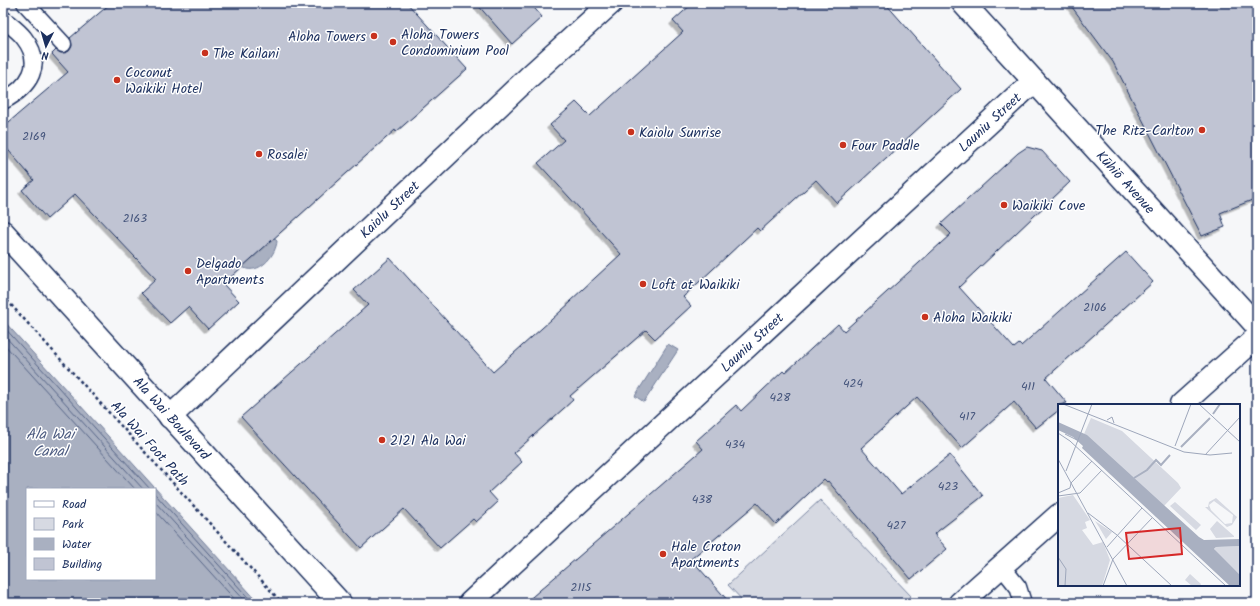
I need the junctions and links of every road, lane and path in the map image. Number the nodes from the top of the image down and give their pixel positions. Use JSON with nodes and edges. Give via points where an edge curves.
{"nodes":[{"id":1,"x":25,"y":3,"type":"edge"},
{"id":2,"x":611,"y":3,"type":"edge"},
{"id":3,"x":963,"y":3,"type":"edge"},
{"id":4,"x":3,"y":19,"type":"edge"},
{"id":5,"x":63,"y":44,"type":"dead end"},
{"id":6,"x":1034,"y":81,"type":"junction"},
{"id":7,"x":3,"y":101,"type":"edge"},
{"id":8,"x":3,"y":232,"type":"edge"},
{"id":9,"x":3,"y":296,"type":"edge"},
{"id":10,"x":1257,"y":326,"type":"edge"},
{"id":11,"x":1257,"y":336,"type":"edge"},
{"id":12,"x":1182,"y":404,"type":"edge"},
{"id":13,"x":170,"y":417,"type":"junction"},
{"id":14,"x":1058,"y":516,"type":"edge"},
{"id":15,"x":1002,"y":566,"type":"junction"},
{"id":16,"x":282,"y":603,"type":"edge"},
{"id":17,"x":340,"y":603,"type":"edge"},
{"id":18,"x":470,"y":603,"type":"edge"},
{"id":19,"x":960,"y":603,"type":"edge"},
{"id":20,"x":1023,"y":603,"type":"edge"}],
"edges":[{"from":1,"to":5,"type":"lane"},
{"from":2,"to":13,"type":"street","name":"Kaiolu Street"},
{"from":3,"to":6,"type":"street","name":"Kūhiō Avenue"},
{"from":4,"to":7,"type":"lane","via":[[24,37],[34,61],[33,71],[26,84]]},
{"from":6,"to":10,"type":"street","name":"Kūhiō Avenue"},
{"from":6,"to":18,"type":"street","name":"Launiu Street"},
{"from":8,"to":13,"type":"street","name":"Ala Wai Boulevard"},
{"from":9,"to":16,"type":"path","name":"Ala Wai Foot Path"},
{"from":11,"to":12,"type":"street"},
{"from":13,"to":17,"type":"street","name":"Ala Wai Boulevard"},
{"from":14,"to":15,"type":"street"},
{"from":15,"to":19,"type":"street"},
{"from":15,"to":20,"type":"lane","via":[[1018,587]]}]}
